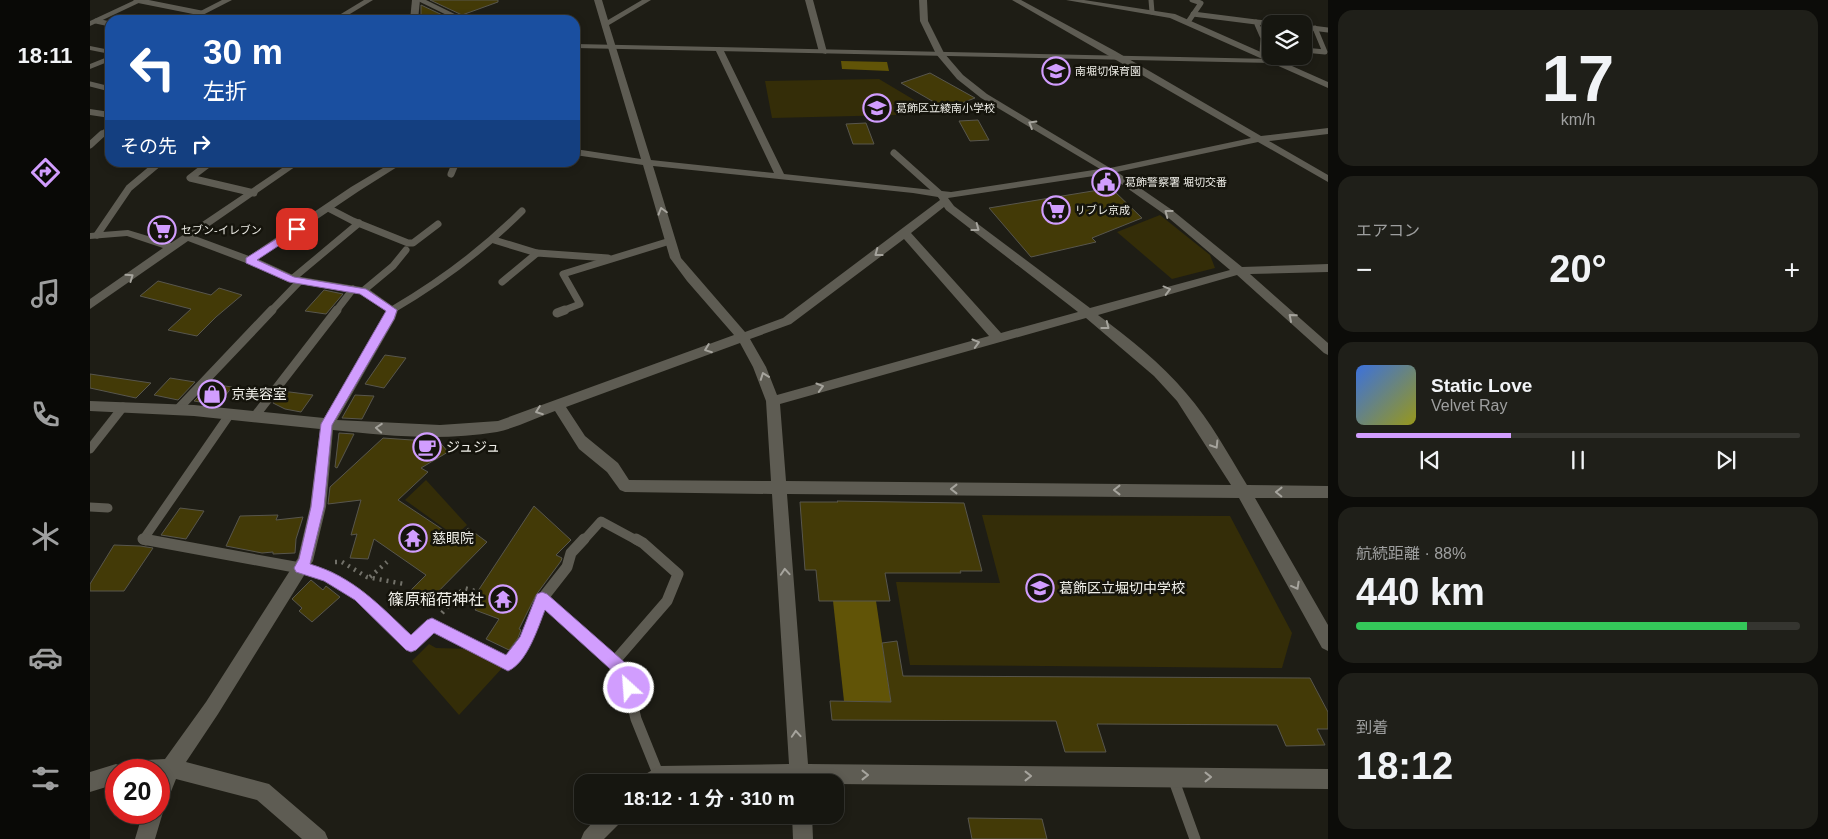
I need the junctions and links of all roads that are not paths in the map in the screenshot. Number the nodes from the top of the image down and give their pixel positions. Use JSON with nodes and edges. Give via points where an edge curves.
{"nodes":[{"id":1,"x":139,"y":0,"type":"edge"},
{"id":2,"x":228,"y":0,"type":"edge"},
{"id":3,"x":369,"y":0,"type":"edge"},
{"id":4,"x":416,"y":0,"type":"edge"},
{"id":5,"x":420,"y":0,"type":"edge"},
{"id":6,"x":598,"y":0,"type":"edge"},
{"id":7,"x":647,"y":0,"type":"edge"},
{"id":8,"x":809,"y":0,"type":"edge"},
{"id":9,"x":923,"y":0,"type":"edge"},
{"id":10,"x":1016,"y":0,"type":"edge"},
{"id":11,"x":1070,"y":0,"type":"edge"},
{"id":12,"x":1151,"y":0,"type":"edge"},
{"id":13,"x":1192,"y":0,"type":"edge"},
{"id":14,"x":1206,"y":0,"type":"edge"},
{"id":15,"x":1201,"y":3,"type":"junction"},
{"id":16,"x":1152,"y":12,"type":"junction"},
{"id":17,"x":1193,"y":14,"type":"junction"},
{"id":18,"x":105,"y":15,"type":"edge"},
{"id":19,"x":105,"y":15,"type":"edge"},
{"id":20,"x":198,"y":15,"type":"joint"},
{"id":21,"x":343,"y":15,"type":"edge"},
{"id":22,"x":414,"y":15,"type":"edge"},
{"id":23,"x":452,"y":15,"type":"edge"},
{"id":24,"x":92,"y":21,"type":"edge"},
{"id":25,"x":1188,"y":22,"type":"junction"},
{"id":26,"x":1256,"y":22,"type":"junction"},
{"id":27,"x":105,"y":23,"type":"edge"},
{"id":28,"x":1262,"y":23,"type":"edge"},
{"id":29,"x":606,"y":24,"type":"junction"},
{"id":30,"x":1312,"y":28,"type":"edge"},
{"id":31,"x":1315,"y":28,"type":"junction"},
{"id":32,"x":1328,"y":30,"type":"edge"},
{"id":33,"x":1262,"y":36,"type":"edge"},
{"id":34,"x":580,"y":46,"type":"edge"},
{"id":35,"x":613,"y":47,"type":"junction"},
{"id":36,"x":90,"y":48,"type":"edge"},
{"id":37,"x":719,"y":49,"type":"junction"},
{"id":38,"x":105,"y":51,"type":"edge"},
{"id":39,"x":1312,"y":51,"type":"edge"},
{"id":40,"x":823,"y":52,"type":"junction"},
{"id":41,"x":940,"y":54,"type":"junction"},
{"id":42,"x":1262,"y":54,"type":"edge"},
{"id":43,"x":1120,"y":58,"type":"junction"},
{"id":44,"x":105,"y":60,"type":"edge"},
{"id":45,"x":1262,"y":61,"type":"edge"},
{"id":46,"x":1285,"y":65,"type":"edge"},
{"id":47,"x":90,"y":68,"type":"edge"},
{"id":48,"x":90,"y":84,"type":"edge"},
{"id":49,"x":1328,"y":85,"type":"edge"},
{"id":50,"x":105,"y":88,"type":"edge"},
{"id":51,"x":90,"y":112,"type":"edge"},
{"id":52,"x":105,"y":114,"type":"edge"},
{"id":53,"x":1328,"y":130,"type":"edge"},
{"id":54,"x":105,"y":132,"type":"edge"},
{"id":55,"x":1258,"y":139,"type":"junction"},
{"id":56,"x":90,"y":145,"type":"edge"},
{"id":57,"x":580,"y":153,"type":"edge"},
{"id":58,"x":894,"y":153,"type":"dead end"},
{"id":59,"x":648,"y":163,"type":"junction"},
{"id":60,"x":154,"y":167,"type":"edge"},
{"id":61,"x":204,"y":167,"type":"edge"},
{"id":62,"x":291,"y":167,"type":"edge"},
{"id":63,"x":393,"y":167,"type":"edge"},
{"id":64,"x":454,"y":167,"type":"edge"},
{"id":65,"x":1109,"y":170,"type":"junction"},
{"id":66,"x":451,"y":174,"type":"dead end"},
{"id":67,"x":780,"y":176,"type":"junction"},
{"id":68,"x":1328,"y":179,"type":"edge"},
{"id":69,"x":254,"y":193,"type":"junction"},
{"id":70,"x":942,"y":198,"type":"junction"},
{"id":71,"x":328,"y":208,"type":"junction"},
{"id":72,"x":522,"y":211,"type":"dead end"},
{"id":73,"x":359,"y":223,"type":"junction"},
{"id":74,"x":438,"y":224,"type":"dead end"},
{"id":75,"x":905,"y":233,"type":"junction"},
{"id":76,"x":94,"y":236,"type":"edge"},
{"id":77,"x":187,"y":238,"type":"junction"},
{"id":78,"x":494,"y":240,"type":"junction"},
{"id":79,"x":670,"y":241,"type":"junction"},
{"id":80,"x":172,"y":247,"type":"junction"},
{"id":81,"x":406,"y":250,"type":"dead end"},
{"id":82,"x":537,"y":252,"type":"junction"},
{"id":83,"x":612,"y":259,"type":"junction"},
{"id":84,"x":250,"y":260,"type":"junction"},
{"id":85,"x":1328,"y":268,"type":"edge"},
{"id":86,"x":1239,"y":271,"type":"junction"},
{"id":87,"x":296,"y":280,"type":"junction"},
{"id":88,"x":502,"y":282,"type":"dead end"},
{"id":89,"x":358,"y":290,"type":"junction"},
{"id":90,"x":90,"y":305,"type":"edge"},
{"id":91,"x":392,"y":310,"type":"junction"},
{"id":92,"x":1087,"y":312,"type":"junction"},
{"id":93,"x":557,"y":313,"type":"dead end"},
{"id":94,"x":742,"y":336,"type":"junction"},
{"id":95,"x":997,"y":337,"type":"junction"},
{"id":96,"x":1328,"y":350,"type":"edge"},
{"id":97,"x":773,"y":401,"type":"junction"},
{"id":98,"x":558,"y":405,"type":"junction"},
{"id":99,"x":90,"y":406,"type":"edge"},
{"id":100,"x":123,"y":406,"type":"junction"},
{"id":101,"x":177,"y":410,"type":"junction"},
{"id":102,"x":230,"y":414,"type":"junction"},
{"id":103,"x":254,"y":416,"type":"junction"},
{"id":104,"x":327,"y":424,"type":"junction"},
{"id":105,"x":90,"y":449,"type":"edge"},
{"id":106,"x":779,"y":488,"type":"junction"},
{"id":107,"x":1243,"y":491,"type":"junction"},
{"id":108,"x":1328,"y":492,"type":"edge"},
{"id":109,"x":90,"y":507,"type":"edge"},
{"id":110,"x":108,"y":508,"type":"dead end"},
{"id":111,"x":303,"y":564,"type":"junction"},
{"id":112,"x":542,"y":599,"type":"junction"},
{"id":113,"x":432,"y":625,"type":"joint"},
{"id":114,"x":1328,"y":642,"type":"edge"},
{"id":115,"x":614,"y":662,"type":"junction"},
{"id":116,"x":170,"y":768,"type":"joint"},
{"id":117,"x":653,"y":774,"type":"edge"},
{"id":118,"x":799,"y":774,"type":"edge"},
{"id":119,"x":105,"y":777,"type":"edge"},
{"id":120,"x":1173,"y":777,"type":"junction"},
{"id":121,"x":844,"y":778,"type":"edge"},
{"id":122,"x":1328,"y":778,"type":"edge"},
{"id":123,"x":90,"y":782,"type":"edge"},
{"id":124,"x":149,"y":824,"type":"edge"},
{"id":125,"x":604,"y":824,"type":"edge"},
{"id":126,"x":803,"y":824,"type":"edge"},
{"id":127,"x":145,"y":839,"type":"edge"},
{"id":128,"x":318,"y":839,"type":"edge"},
{"id":129,"x":591,"y":839,"type":"edge"},
{"id":130,"x":804,"y":839,"type":"edge"},
{"id":131,"x":1195,"y":839,"type":"edge"}],
"edges":[{"from":1,"to":19,"type":"street"},
{"from":1,"to":20,"type":"lane"},
{"from":2,"to":20,"type":"street"},
{"from":3,"to":21,"type":"street"},
{"from":4,"to":22,"type":"street"},
{"from":5,"to":23,"type":"street"},
{"from":6,"to":29,"type":"street"},
{"from":7,"to":29,"type":"street"},
{"from":8,"to":40,"type":"street"},
{"from":9,"to":41,"type":"street","via":[[924,21]]},
{"from":10,"to":43,"type":"street"},
{"from":11,"to":16,"type":"street"},
{"from":12,"to":16,"type":"lane"},
{"from":13,"to":15,"type":"lane"},
{"from":14,"to":15,"type":"lane"},
{"from":15,"to":17,"type":"lane"},
{"from":16,"to":25,"type":"street"},
{"from":17,"to":25,"type":"lane"},
{"from":17,"to":26,"type":"lane"},
{"from":18,"to":24,"type":"street"},
{"from":24,"to":27,"type":"lane"},
{"from":25,"to":42,"type":"street"},
{"from":26,"to":28,"type":"lane"},
{"from":26,"to":33,"type":"lane"},
{"from":29,"to":35,"type":"street"},
{"from":30,"to":31,"type":"lane"},
{"from":31,"to":32,"type":"lane"},
{"from":31,"to":39,"type":"lane","via":[[1325,52]]},
{"from":34,"to":35,"type":"street"},
{"from":35,"to":37,"type":"street"},
{"from":35,"to":59,"type":"street"},
{"from":36,"to":38,"type":"street"},
{"from":37,"to":40,"type":"street"},
{"from":37,"to":67,"type":"street"},
{"from":40,"to":41,"type":"street"},
{"from":41,"to":43,"type":"street"},
{"from":65,"to":41,"type":"street","one_way":true,"via":[[984,96],[960,77]]},
{"from":43,"to":45,"type":"street"},
{"from":43,"to":55,"type":"street"},
{"from":44,"to":47,"type":"street"},
{"from":46,"to":49,"type":"street"},
{"from":48,"to":50,"type":"lane"},
{"from":51,"to":52,"type":"street"},
{"from":53,"to":55,"type":"street"},
{"from":54,"to":56,"type":"lane"},
{"from":55,"to":65,"type":"street"},
{"from":55,"to":68,"type":"street"},
{"from":57,"to":59,"type":"street"},
{"from":58,"to":70,"type":"lane"},
{"from":59,"to":67,"type":"street"},
{"from":79,"to":59,"type":"street","one_way":true},
{"from":60,"to":76,"type":"lane","via":[[129,188]]},
{"from":61,"to":69,"type":"lane","via":[[190,178]]},
{"from":62,"to":69,"type":"street"},
{"from":63,"to":71,"type":"street"},
{"from":64,"to":66,"type":"lane"},
{"from":65,"to":70,"type":"street"},
{"from":86,"to":65,"type":"street","one_way":true,"via":[[1168,212]]},
{"from":67,"to":70,"type":"street","via":[[913,190]]},
{"from":69,"to":77,"type":"street"},
{"from":70,"to":75,"type":"street","via":[[937,209]]},
{"from":70,"to":92,"type":"street","one_way":true},
{"from":71,"to":73,"type":"lane"},
{"from":71,"to":84,"type":"street"},
{"from":72,"to":78,"type":"lane"},
{"from":73,"to":74,"type":"lane","via":[[408,243],[413,243]]},
{"from":73,"to":87,"type":"lane"},
{"from":75,"to":94,"type":"street","one_way":true,"via":[[786,321]]},
{"from":75,"to":95,"type":"street"},
{"from":76,"to":80,"type":"street","via":[[128,233]]},
{"from":77,"to":80,"type":"street"},
{"from":77,"to":84,"type":"street"},
{"from":78,"to":82,"type":"lane"},
{"from":78,"to":91,"type":"lane","via":[[419,295]]},
{"from":79,"to":83,"type":"lane"},
{"from":79,"to":94,"type":"street","via":[[686,272]]},
{"from":90,"to":80,"type":"street","one_way":true},
{"from":81,"to":89,"type":"lane","via":[[394,266]]},
{"from":82,"to":83,"type":"lane"},
{"from":82,"to":88,"type":"lane"},
{"from":83,"to":93,"type":"lane","via":[[563,274],[580,304]]},
{"from":84,"to":87,"type":"street"},
{"from":85,"to":86,"type":"street"},
{"from":92,"to":86,"type":"street","one_way":true},
{"from":96,"to":86,"type":"street","one_way":true},
{"from":87,"to":89,"type":"street"},
{"from":87,"to":101,"type":"lane"},
{"from":89,"to":91,"type":"street"},
{"from":89,"to":103,"type":"lane"},
{"from":91,"to":104,"type":"street"},
{"from":92,"to":95,"type":"street"},
{"from":92,"to":107,"type":"street","one_way":true,"via":[[1136,351],[1182,397]]},
{"from":97,"to":94,"type":"street","one_way":true,"via":[[760,366]]},
{"from":94,"to":98,"type":"street","one_way":true},
{"from":97,"to":95,"type":"street","one_way":true},
{"from":97,"to":106,"type":"street"},
{"from":98,"to":104,"type":"street","one_way":true,"via":[[478,430],[402,430]]},
{"from":98,"to":106,"type":"street","via":[[585,446],[621,474],[625,486]]},
{"from":99,"to":100,"type":"street"},
{"from":100,"to":101,"type":"street"},
{"from":100,"to":105,"type":"lane"},
{"from":101,"to":102,"type":"street"},
{"from":102,"to":103,"type":"street"},
{"from":102,"to":111,"type":"lane","via":[[143,540]]},
{"from":103,"to":104,"type":"street"},
{"from":104,"to":111,"type":"street","via":[[318,507]]},
{"from":107,"to":106,"type":"street","one_way":true},
{"from":118,"to":106,"type":"street","one_way":true},
{"from":108,"to":107,"type":"street","one_way":true},
{"from":107,"to":114,"type":"street","one_way":true},
{"from":109,"to":110,"type":"lane"},
{"from":111,"to":113,"type":"lane","via":[[360,596],[411,645]]},
{"from":111,"to":116,"type":"street"},
{"from":112,"to":113,"type":"lane","via":[[525,642],[508,664]]},
{"from":112,"to":115,"type":"lane"},
{"from":112,"to":115,"type":"lane","via":[[567,567],[571,553],[601,520],[650,549],[678,574],[666,601]]},
{"from":115,"to":117,"type":"lane","via":[[625,673]]},
{"from":116,"to":128,"type":"street","via":[[262,791]]},
{"from":119,"to":123,"type":"street"},
{"from":121,"to":120,"type":"street","one_way":true},
{"from":120,"to":122,"type":"street","one_way":true},
{"from":120,"to":131,"type":"lane"},
{"from":124,"to":127,"type":"street"},
{"from":125,"to":129,"type":"street"},
{"from":126,"to":130,"type":"street"}]}
